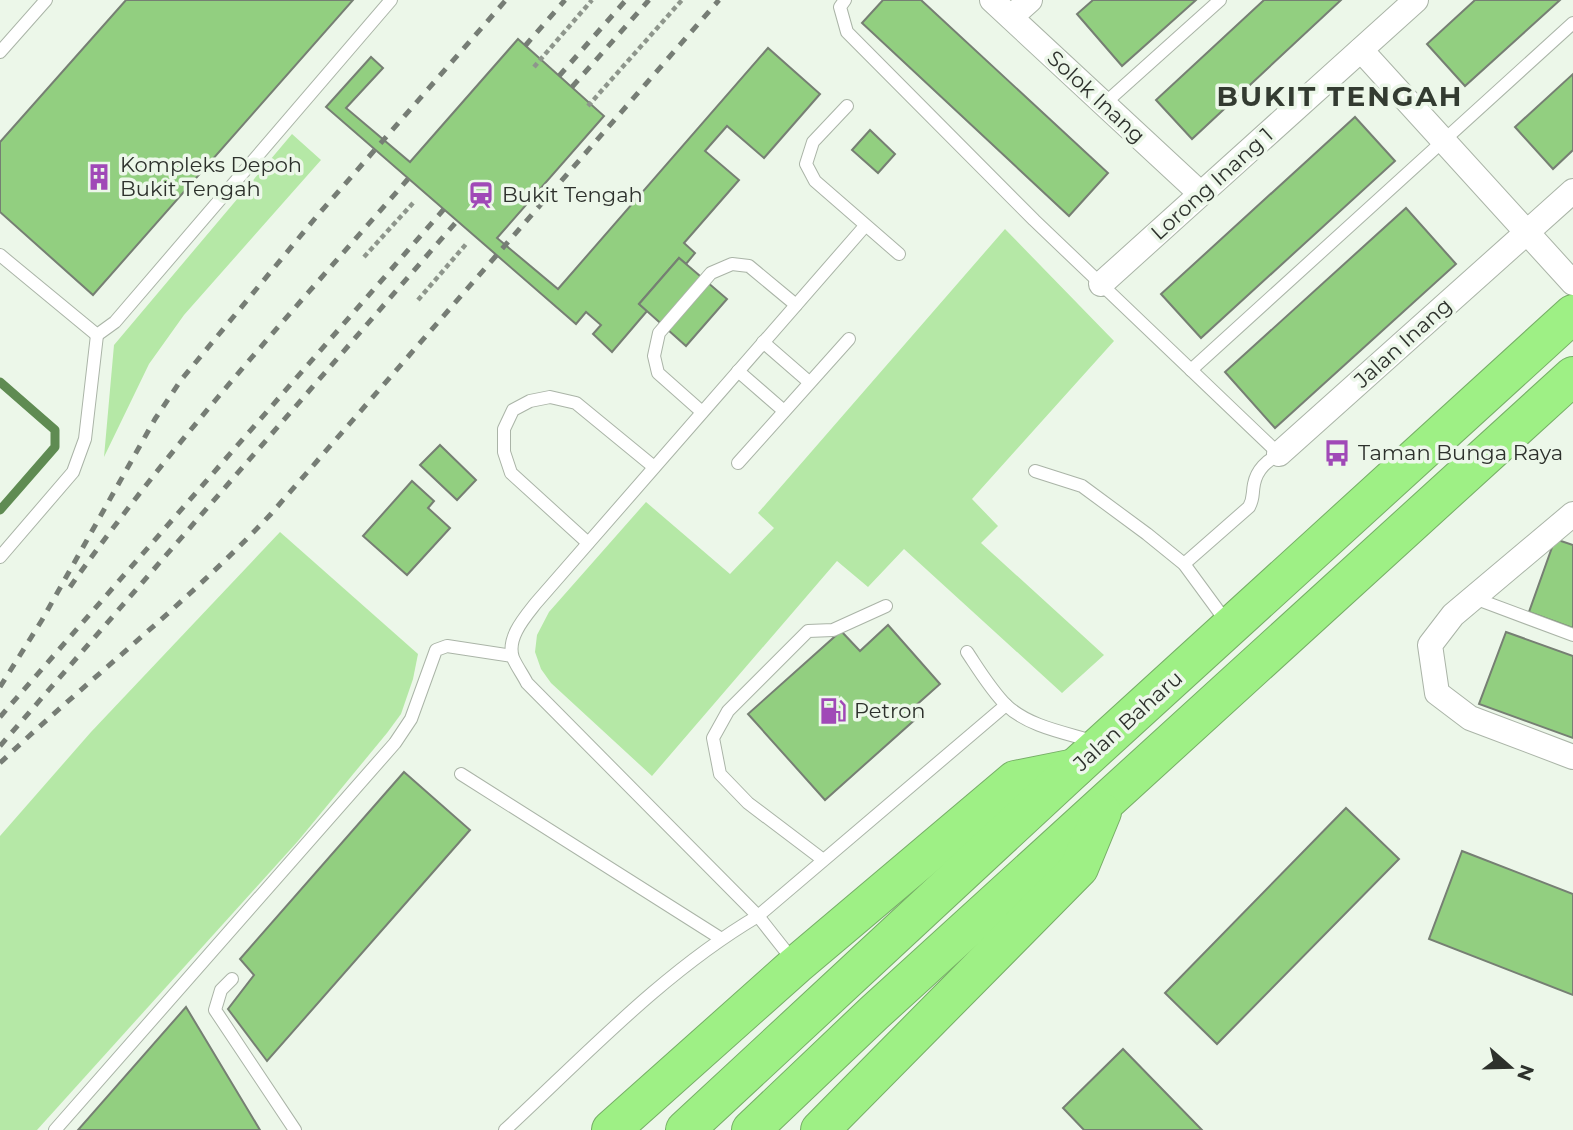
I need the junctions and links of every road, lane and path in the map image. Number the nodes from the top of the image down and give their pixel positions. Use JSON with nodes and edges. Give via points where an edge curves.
{"nodes":[{"id":1,"x":46,"y":0,"type":"edge"},
{"id":2,"x":391,"y":0,"type":"edge"},
{"id":3,"x":592,"y":0,"type":"edge"},
{"id":4,"x":681,"y":0,"type":"edge"},
{"id":5,"x":845,"y":0,"type":"edge"},
{"id":6,"x":992,"y":0,"type":"edge"},
{"id":7,"x":1030,"y":0,"type":"edge"},
{"id":8,"x":1220,"y":0,"type":"edge"},
{"id":9,"x":1416,"y":0,"type":"edge"},
{"id":10,"x":1010,"y":18,"type":"junction"},
{"id":11,"x":1573,"y":23,"type":"edge"},
{"id":12,"x":1361,"y":50,"type":"junction"},
{"id":13,"x":0,"y":52,"type":"edge"},
{"id":14,"x":534,"y":67,"type":"dead end"},
{"id":15,"x":1104,"y":104,"type":"junction"},
{"id":16,"x":588,"y":106,"type":"dead end"},
{"id":17,"x":847,"y":106,"type":"dead end"},
{"id":18,"x":1443,"y":139,"type":"junction"},
{"id":19,"x":1573,"y":191,"type":"edge"},
{"id":20,"x":1201,"y":194,"type":"junction"},
{"id":21,"x":413,"y":203,"type":"dead end"},
{"id":22,"x":865,"y":226,"type":"junction"},
{"id":23,"x":1528,"y":232,"type":"junction"},
{"id":24,"x":467,"y":243,"type":"dead end"},
{"id":25,"x":899,"y":254,"type":"dead end"},
{"id":26,"x":0,"y":256,"type":"edge"},
{"id":27,"x":364,"y":257,"type":"dead end"},
{"id":28,"x":1573,"y":283,"type":"edge"},
{"id":29,"x":1101,"y":284,"type":"junction"},
{"id":30,"x":418,"y":300,"type":"dead end"},
{"id":31,"x":796,"y":305,"type":"junction"},
{"id":32,"x":1573,"y":314,"type":"edge"},
{"id":33,"x":97,"y":335,"type":"junction"},
{"id":34,"x":849,"y":338,"type":"dead end"},
{"id":35,"x":763,"y":342,"type":"junction"},
{"id":36,"x":1191,"y":370,"type":"junction"},
{"id":37,"x":738,"y":371,"type":"junction"},
{"id":38,"x":1573,"y":376,"type":"edge"},
{"id":39,"x":809,"y":382,"type":"junction"},
{"id":40,"x":784,"y":411,"type":"junction"},
{"id":41,"x":702,"y":412,"type":"junction"},
{"id":42,"x":1279,"y":454,"type":"junction"},
{"id":43,"x":738,"y":463,"type":"dead end"},
{"id":44,"x":654,"y":467,"type":"junction"},
{"id":45,"x":1035,"y":471,"type":"dead end"},
{"id":46,"x":1573,"y":514,"type":"edge"},
{"id":47,"x":588,"y":543,"type":"junction"},
{"id":48,"x":0,"y":556,"type":"edge"},
{"id":49,"x":1184,"y":564,"type":"junction"},
{"id":50,"x":1474,"y":598,"type":"junction"},
{"id":51,"x":886,"y":606,"type":"dead end"},
{"id":52,"x":1230,"y":627,"type":"junction"},
{"id":53,"x":1573,"y":635,"type":"edge"},
{"id":54,"x":967,"y":652,"type":"dead end"},
{"id":55,"x":512,"y":656,"type":"junction"},
{"id":56,"x":1006,"y":705,"type":"junction"},
{"id":57,"x":1104,"y":744,"type":"junction"},
{"id":58,"x":1573,"y":757,"type":"edge"},
{"id":59,"x":1075,"y":768,"type":"junction"},
{"id":60,"x":461,"y":774,"type":"dead end"},
{"id":61,"x":1107,"y":800,"type":"junction"},
{"id":62,"x":822,"y":859,"type":"junction"},
{"id":63,"x":758,"y":916,"type":"junction"},
{"id":64,"x":720,"y":938,"type":"junction"},
{"id":65,"x":796,"y":965,"type":"junction"},
{"id":66,"x":232,"y":979,"type":"dead end"},
{"id":67,"x":55,"y":1130,"type":"edge"},
{"id":68,"x":295,"y":1130,"type":"edge"},
{"id":69,"x":505,"y":1130,"type":"edge"},
{"id":70,"x":611,"y":1130,"type":"edge"},
{"id":71,"x":685,"y":1130,"type":"edge"},
{"id":72,"x":751,"y":1130,"type":"edge"},
{"id":73,"x":820,"y":1130,"type":"edge"}],
"edges":[{"from":1,"to":13,"type":"lane"},
{"from":2,"to":33,"type":"lane","via":[[115,322]]},
{"from":3,"to":14,"type":"path"},
{"from":4,"to":16,"type":"path"},
{"from":5,"to":29,"type":"lane","via":[[840,7],[847,32]]},
{"from":6,"to":10,"type":"street","name":"Solok Inang"},
{"from":7,"to":10,"type":"street"},
{"from":8,"to":15,"type":"lane"},
{"from":9,"to":12,"type":"street","name":"Lorong Inang 1"},
{"from":10,"to":15,"type":"street","name":"Solok Inang"},
{"from":11,"to":18,"type":"lane"},
{"from":12,"to":18,"type":"street"},
{"from":12,"to":20,"type":"street","name":"Lorong Inang 1"},
{"from":15,"to":20,"type":"street","name":"Solok Inang"},
{"from":17,"to":22,"type":"lane","via":[[813,142],[806,164],[816,181]]},
{"from":18,"to":23,"type":"street"},
{"from":18,"to":36,"type":"lane"},
{"from":19,"to":23,"type":"street","name":"Jalan Inang"},
{"from":20,"to":29,"type":"street","name":"Lorong Inang 1"},
{"from":21,"to":27,"type":"path"},
{"from":22,"to":25,"type":"lane"},
{"from":22,"to":31,"type":"lane"},
{"from":23,"to":28,"type":"street"},
{"from":23,"to":42,"type":"street","name":"Jalan Inang"},
{"from":24,"to":30,"type":"path"},
{"from":26,"to":33,"type":"lane"},
{"from":29,"to":36,"type":"lane"},
{"from":31,"to":35,"type":"lane"},
{"from":31,"to":41,"type":"lane","via":[[749,266],[732,264],[711,273],[659,333],[654,356],[658,373]]},
{"from":32,"to":52,"type":"highway","name":"Jalan Baharu"},
{"from":33,"to":48,"type":"lane","via":[[85,439],[73,471]]},
{"from":34,"to":39,"type":"lane"},
{"from":35,"to":37,"type":"lane"},
{"from":35,"to":39,"type":"lane"},
{"from":36,"to":42,"type":"lane"},
{"from":37,"to":40,"type":"lane"},
{"from":37,"to":41,"type":"lane"},
{"from":38,"to":61,"type":"highway","name":"Jalan Baharu"},
{"from":39,"to":40,"type":"lane"},
{"from":40,"to":43,"type":"lane"},
{"from":41,"to":44,"type":"lane"},
{"from":42,"to":49,"type":"lane","via":[[1265,461],[1249,507]]},
{"from":44,"to":47,"type":"lane"},
{"from":44,"to":47,"type":"lane","via":[[576,403],[550,397],[513,410],[504,429],[504,452],[511,473]]},
{"from":45,"to":49,"type":"lane","via":[[1082,486]]},
{"from":46,"to":50,"type":"street"},
{"from":47,"to":55,"type":"lane","via":[[522,621],[513,638]]},
{"from":49,"to":52,"type":"lane"},
{"from":50,"to":53,"type":"lane"},
{"from":50,"to":58,"type":"street","via":[[1453,615],[1430,645],[1437,693],[1470,718]]},
{"from":51,"to":62,"type":"lane","via":[[833,630],[808,631],[728,711],[713,738],[720,774],[748,803]]},
{"from":52,"to":57,"type":"highway","name":"Jalan Baharu"},
{"from":54,"to":56,"type":"lane"},
{"from":55,"to":63,"type":"lane","via":[[527,683]]},
{"from":55,"to":67,"type":"lane","via":[[447,646],[436,650],[411,719],[395,743]]},
{"from":56,"to":57,"type":"lane","via":[[1042,725]]},
{"from":56,"to":62,"type":"lane"},
{"from":57,"to":59,"type":"highway","name":"Jalan Baharu"},
{"from":59,"to":65,"type":"highway","via":[[1015,780]]},
{"from":59,"to":71,"type":"highway","name":"Jalan Baharu"},
{"from":60,"to":64,"type":"lane"},
{"from":61,"to":72,"type":"highway","name":"Jalan Baharu"},
{"from":61,"to":73,"type":"highway","via":[[1079,868]]},
{"from":62,"to":63,"type":"lane"},
{"from":63,"to":64,"type":"lane"},
{"from":63,"to":65,"type":"lane"},
{"from":64,"to":69,"type":"lane","via":[[657,989]]},
{"from":65,"to":70,"type":"highway"},
{"from":66,"to":68,"type":"lane","via":[[221,990],[215,1010]]}]}
